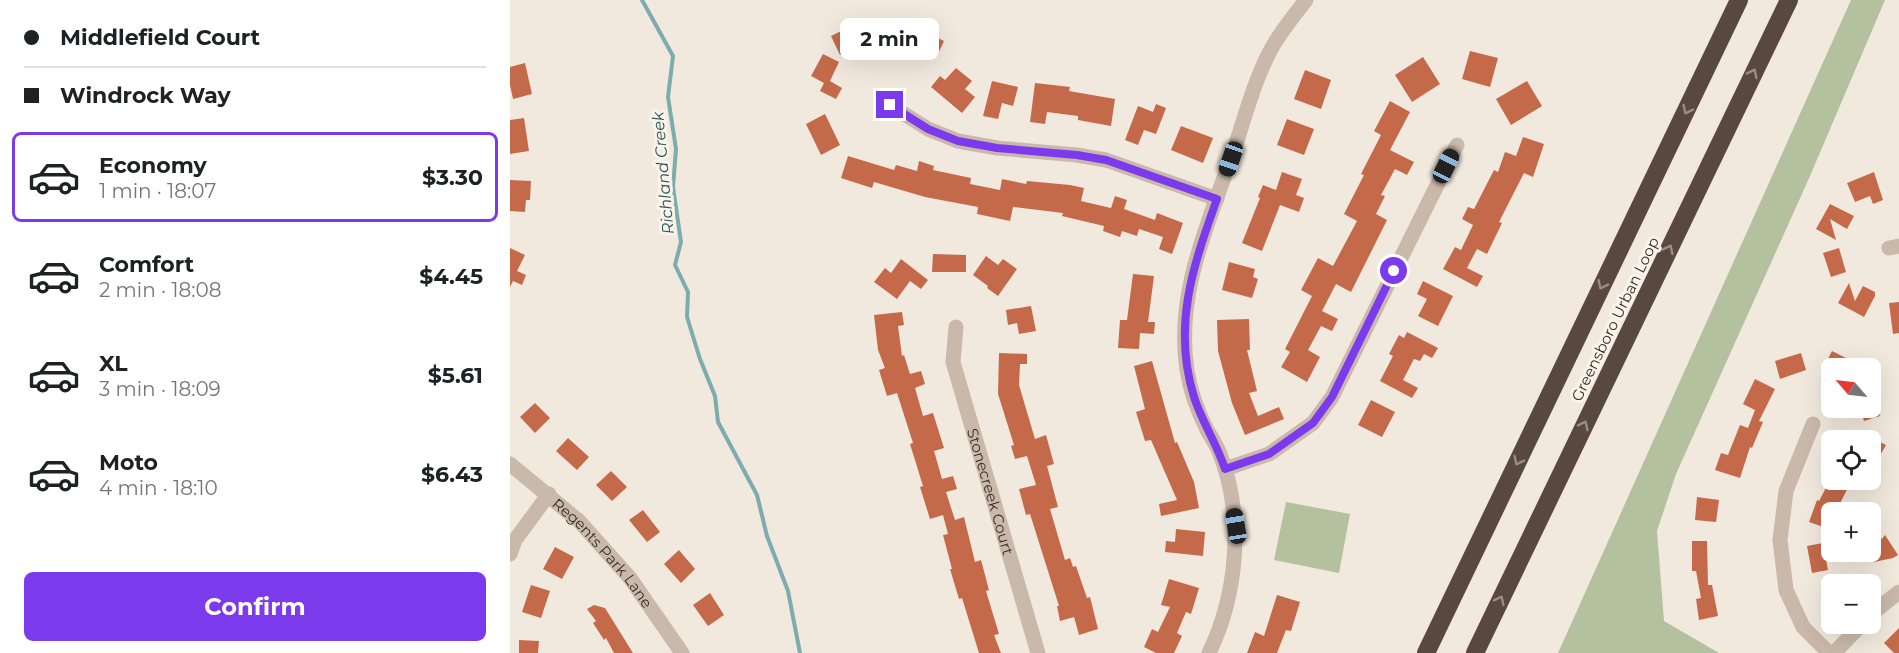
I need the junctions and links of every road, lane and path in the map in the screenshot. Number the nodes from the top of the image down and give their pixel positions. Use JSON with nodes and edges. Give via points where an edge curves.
{"nodes":[{"id":1,"x":1306,"y":0,"type":"edge"},
{"id":2,"x":1739,"y":0,"type":"edge"},
{"id":3,"x":1788,"y":0,"type":"edge"},
{"id":4,"x":890,"y":105,"type":"dead end"},
{"id":5,"x":1457,"y":145,"type":"dead end"},
{"id":6,"x":1217,"y":199,"type":"junction"},
{"id":7,"x":956,"y":327,"type":"dead end"},
{"id":8,"x":1813,"y":423,"type":"dead end"},
{"id":9,"x":510,"y":464,"type":"edge"},
{"id":10,"x":1225,"y":469,"type":"junction"},
{"id":11,"x":549,"y":494,"type":"junction"},
{"id":12,"x":510,"y":554,"type":"edge"},
{"id":13,"x":1899,"y":592,"type":"edge"},
{"id":14,"x":1881,"y":606,"type":"edge"},
{"id":15,"x":1852,"y":634,"type":"edge"},
{"id":16,"x":682,"y":653,"type":"edge"},
{"id":17,"x":1038,"y":653,"type":"edge"},
{"id":18,"x":1209,"y":653,"type":"edge"},
{"id":19,"x":1426,"y":653,"type":"edge"},
{"id":20,"x":1474,"y":653,"type":"edge"},
{"id":21,"x":1828,"y":653,"type":"edge"},
{"id":22,"x":1834,"y":653,"type":"edge"}],
"edges":[{"from":1,"to":6,"type":"street","via":[[1273,45]]},
{"from":2,"to":19,"type":"highway","name":"Greensboro Urban Loop","one_way":true},
{"from":20,"to":3,"type":"highway","name":"Greensboro Urban Loop","one_way":true},
{"from":4,"to":6,"type":"street","via":[[928,129],[958,141],[1106,160]]},
{"from":5,"to":10,"type":"street","via":[[1332,397],[1313,423],[1269,454]]},
{"from":6,"to":10,"type":"street","via":[[1191,275],[1185,344],[1194,399]]},
{"from":7,"to":17,"type":"street","name":"Stonecreek Court","via":[[953,362]]},
{"from":8,"to":21,"type":"street","via":[[1786,491],[1780,540],[1786,590],[1803,627]]},
{"from":9,"to":11,"type":"street","name":"Regents Park Lane"},
{"from":10,"to":18,"type":"street","via":[[1236,526],[1231,584]]},
{"from":11,"to":12,"type":"street","via":[[515,540]]},
{"from":11,"to":16,"type":"street","name":"Regents Park Lane","via":[[630,578]]},
{"from":13,"to":14,"type":"street"},
{"from":15,"to":22,"type":"street"}]}
